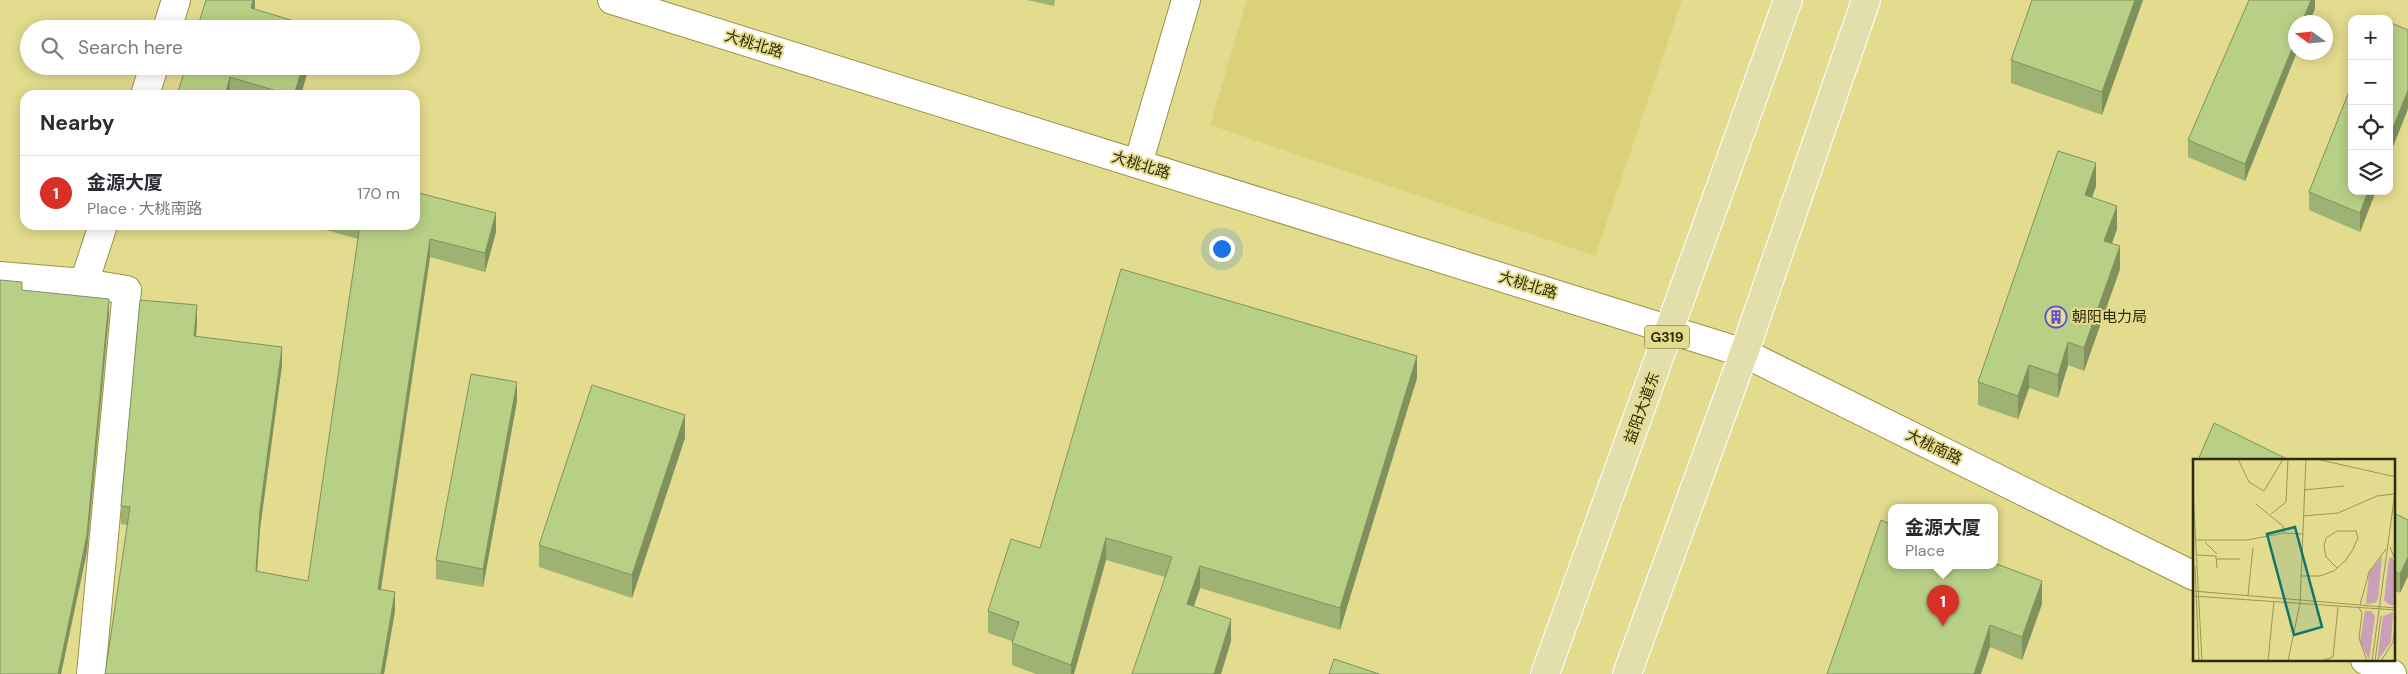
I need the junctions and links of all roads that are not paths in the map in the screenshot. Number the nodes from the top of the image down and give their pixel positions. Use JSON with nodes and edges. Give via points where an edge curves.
{"nodes":[{"id":1,"x":176,"y":0,"type":"edge"},
{"id":2,"x":612,"y":0,"type":"edge"},
{"id":3,"x":1186,"y":0,"type":"edge"},
{"id":4,"x":1788,"y":0,"type":"edge"},
{"id":5,"x":1866,"y":0,"type":"edge"},
{"id":6,"x":170,"y":20,"type":"edge"},
{"id":7,"x":151,"y":75,"type":"edge"},
{"id":8,"x":147,"y":90,"type":"edge"},
{"id":9,"x":1138,"y":164,"type":"junction"},
{"id":10,"x":101,"y":230,"type":"edge"},
{"id":11,"x":0,"y":276,"type":"edge"},
{"id":12,"x":84,"y":283,"type":"junction"},
{"id":13,"x":1670,"y":329,"type":"junction"},
{"id":14,"x":1744,"y":353,"type":"junction"},
{"id":15,"x":2193,"y":576,"type":"edge"},
{"id":16,"x":2369,"y":662,"type":"edge"},
{"id":17,"x":91,"y":674,"type":"edge"},
{"id":18,"x":1545,"y":674,"type":"edge"},
{"id":19,"x":1627,"y":674,"type":"edge"},
{"id":20,"x":2392,"y":674,"type":"edge"}],
"edges":[{"from":1,"to":6,"type":"street"},
{"from":2,"to":9,"type":"street","name":"大桃北路"},
{"from":3,"to":9,"type":"street"},
{"from":4,"to":13,"type":"main road","name":"益阳大道东","number":"G319"},
{"from":5,"to":14,"type":"main road"},
{"from":7,"to":8,"type":"street"},
{"from":9,"to":13,"type":"street","name":"大桃北路"},
{"from":10,"to":12,"type":"street"},
{"from":11,"to":12,"type":"street"},
{"from":12,"to":17,"type":"street","via":[[127,290]]},
{"from":13,"to":14,"type":"street","name":"大桃南路"},
{"from":13,"to":18,"type":"main road","name":"益阳大道东","number":"G319"},
{"from":14,"to":15,"type":"street","name":"大桃南路"},
{"from":14,"to":19,"type":"main road"},
{"from":16,"to":20,"type":"street"}]}
